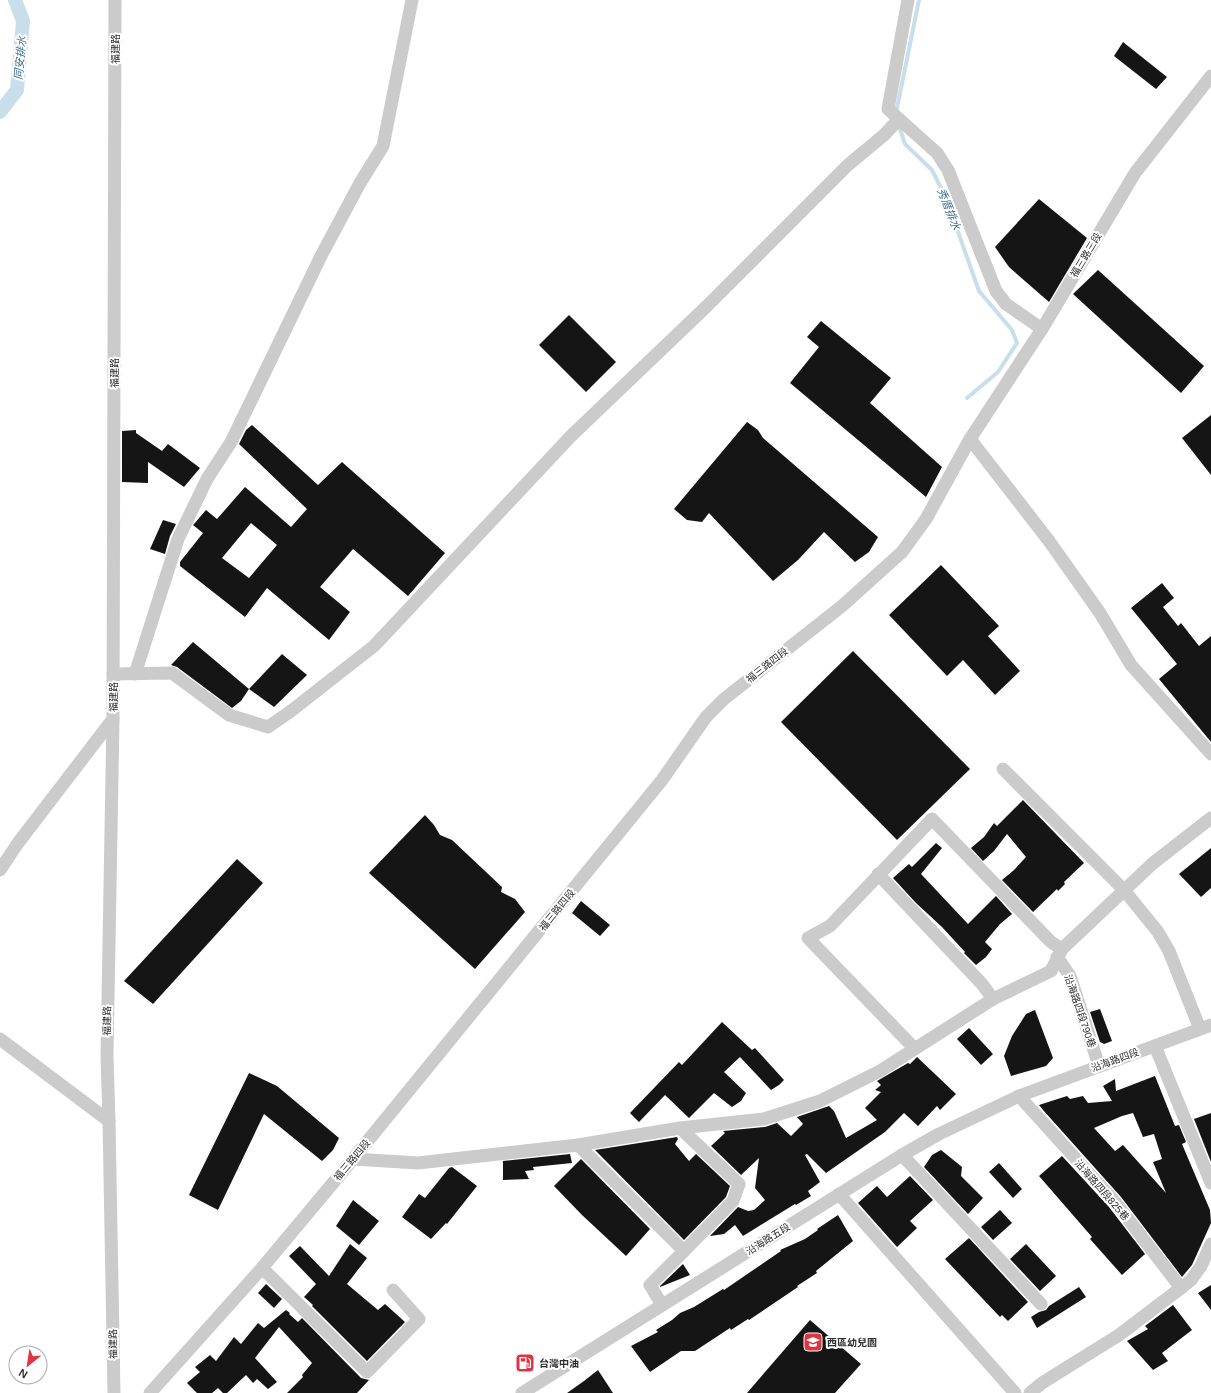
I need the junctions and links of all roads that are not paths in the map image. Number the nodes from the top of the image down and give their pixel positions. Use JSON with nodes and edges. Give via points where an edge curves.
{"nodes":[{"id":1,"x":115,"y":0,"type":"edge"},
{"id":2,"x":412,"y":0,"type":"edge"},
{"id":3,"x":908,"y":0,"type":"edge"},
{"id":4,"x":1211,"y":76,"type":"edge"},
{"id":5,"x":899,"y":119,"type":"junction"},
{"id":6,"x":1042,"y":329,"type":"junction"},
{"id":7,"x":970,"y":439,"type":"junction"},
{"id":8,"x":113,"y":674,"type":"junction"},
{"id":9,"x":135,"y":674,"type":"junction"},
{"id":10,"x":113,"y":719,"type":"junction"},
{"id":11,"x":1211,"y":754,"type":"edge"},
{"id":12,"x":1003,"y":769,"type":"dead end"},
{"id":13,"x":1211,"y":818,"type":"edge"},
{"id":14,"x":0,"y":870,"type":"edge"},
{"id":15,"x":878,"y":874,"type":"junction"},
{"id":16,"x":1124,"y":890,"type":"junction"},
{"id":17,"x":1060,"y":953,"type":"junction"},
{"id":18,"x":993,"y":1000,"type":"junction"},
{"id":19,"x":1206,"y":1027,"type":"edge"},
{"id":20,"x":0,"y":1038,"type":"edge"},
{"id":21,"x":1155,"y":1046,"type":"junction"},
{"id":22,"x":914,"y":1048,"type":"junction"},
{"id":23,"x":1099,"y":1066,"type":"junction"},
{"id":24,"x":1019,"y":1096,"type":"junction"},
{"id":25,"x":110,"y":1121,"type":"junction"},
{"id":26,"x":680,"y":1128,"type":"junction"},
{"id":27,"x":578,"y":1145,"type":"junction"},
{"id":28,"x":902,"y":1155,"type":"junction"},
{"id":29,"x":353,"y":1159,"type":"junction"},
{"id":30,"x":1211,"y":1183,"type":"edge"},
{"id":31,"x":839,"y":1194,"type":"junction"},
{"id":32,"x":1211,"y":1244,"type":"edge"},
{"id":33,"x":684,"y":1251,"type":"junction"},
{"id":34,"x":262,"y":1268,"type":"junction"},
{"id":35,"x":1181,"y":1288,"type":"junction"},
{"id":36,"x":393,"y":1290,"type":"dead end"},
{"id":37,"x":1041,"y":1304,"type":"dead end"},
{"id":38,"x":662,"y":1305,"type":"junction"},
{"id":39,"x":114,"y":1393,"type":"edge"},
{"id":40,"x":150,"y":1393,"type":"edge"},
{"id":41,"x":522,"y":1393,"type":"edge"},
{"id":42,"x":1015,"y":1393,"type":"edge"},
{"id":43,"x":1030,"y":1393,"type":"edge"}],
"edges":[{"from":1,"to":8,"type":"street","name":"福建路"},
{"from":2,"to":9,"type":"street","via":[[383,146],[325,247],[231,442],[207,479],[178,539]]},
{"from":3,"to":5,"type":"street","via":[[888,109]]},
{"from":4,"to":6,"type":"street","name":"福三路三段","via":[[1135,173]]},
{"from":5,"to":6,"type":"street","via":[[937,153],[948,170],[996,291],[1006,304]]},
{"from":5,"to":9,"type":"street","via":[[848,165],[708,305],[571,436],[374,646],[291,711],[268,727],[229,715],[172,673]]},
{"from":6,"to":7,"type":"street","name":"福三路三段"},
{"from":7,"to":11,"type":"street","via":[[1049,541],[1100,613],[1131,664]]},
{"from":7,"to":29,"type":"street","name":"福三路四段","via":[[926,519],[902,552],[842,606],[724,699],[706,717],[662,780]]},
{"from":8,"to":9,"type":"street"},
{"from":8,"to":10,"type":"street","name":"福建路"},
{"from":10,"to":14,"type":"street"},
{"from":10,"to":25,"type":"street","name":"福建路","via":[[107,1056]]},
{"from":12,"to":16,"type":"street"},
{"from":13,"to":16,"type":"street","via":[[1152,864]]},
{"from":15,"to":17,"type":"street","via":[[932,820]]},
{"from":15,"to":18,"type":"street","via":[[982,984]]},
{"from":15,"to":22,"type":"street","via":[[830,926],[808,938]]},
{"from":16,"to":17,"type":"street"},
{"from":16,"to":19,"type":"street","via":[[1158,932]]},
{"from":17,"to":18,"type":"street","via":[[1051,971]]},
{"from":17,"to":23,"type":"street","name":"沿海路四段790巷"},
{"from":18,"to":22,"type":"street"},
{"from":19,"to":21,"type":"street","name":"沿海路四段"},
{"from":20,"to":25,"type":"street"},
{"from":21,"to":23,"type":"street","name":"沿海路四段"},
{"from":21,"to":30,"type":"street"},
{"from":22,"to":26,"type":"street","via":[[880,1071],[820,1101],[764,1119]]},
{"from":23,"to":24,"type":"street","name":"沿海路四段"},
{"from":24,"to":28,"type":"street","name":"沿海路五段","via":[[939,1134]]},
{"from":24,"to":35,"type":"street","name":"沿海路四段825巷","via":[[1115,1202]]},
{"from":25,"to":39,"type":"street","name":"福建路"},
{"from":26,"to":27,"type":"street"},
{"from":26,"to":33,"type":"street","via":[[739,1184],[733,1201]]},
{"from":27,"to":29,"type":"street","via":[[418,1164]]},
{"from":27,"to":33,"type":"street"},
{"from":28,"to":31,"type":"street","name":"沿海路五段"},
{"from":28,"to":37,"type":"street"},
{"from":29,"to":34,"type":"street","name":"福三路四段"},
{"from":31,"to":38,"type":"street","name":"沿海路五段"},
{"from":31,"to":42,"type":"street"},
{"from":32,"to":35,"type":"street","via":[[1201,1266],[1191,1280]]},
{"from":33,"to":38,"type":"street","via":[[650,1284]]},
{"from":34,"to":36,"type":"street","via":[[367,1372],[420,1319]]},
{"from":34,"to":40,"type":"street","name":"福三路四段"},
{"from":35,"to":43,"type":"street","via":[[1119,1335]]},
{"from":38,"to":41,"type":"street","name":"沿海路五段"}]}
